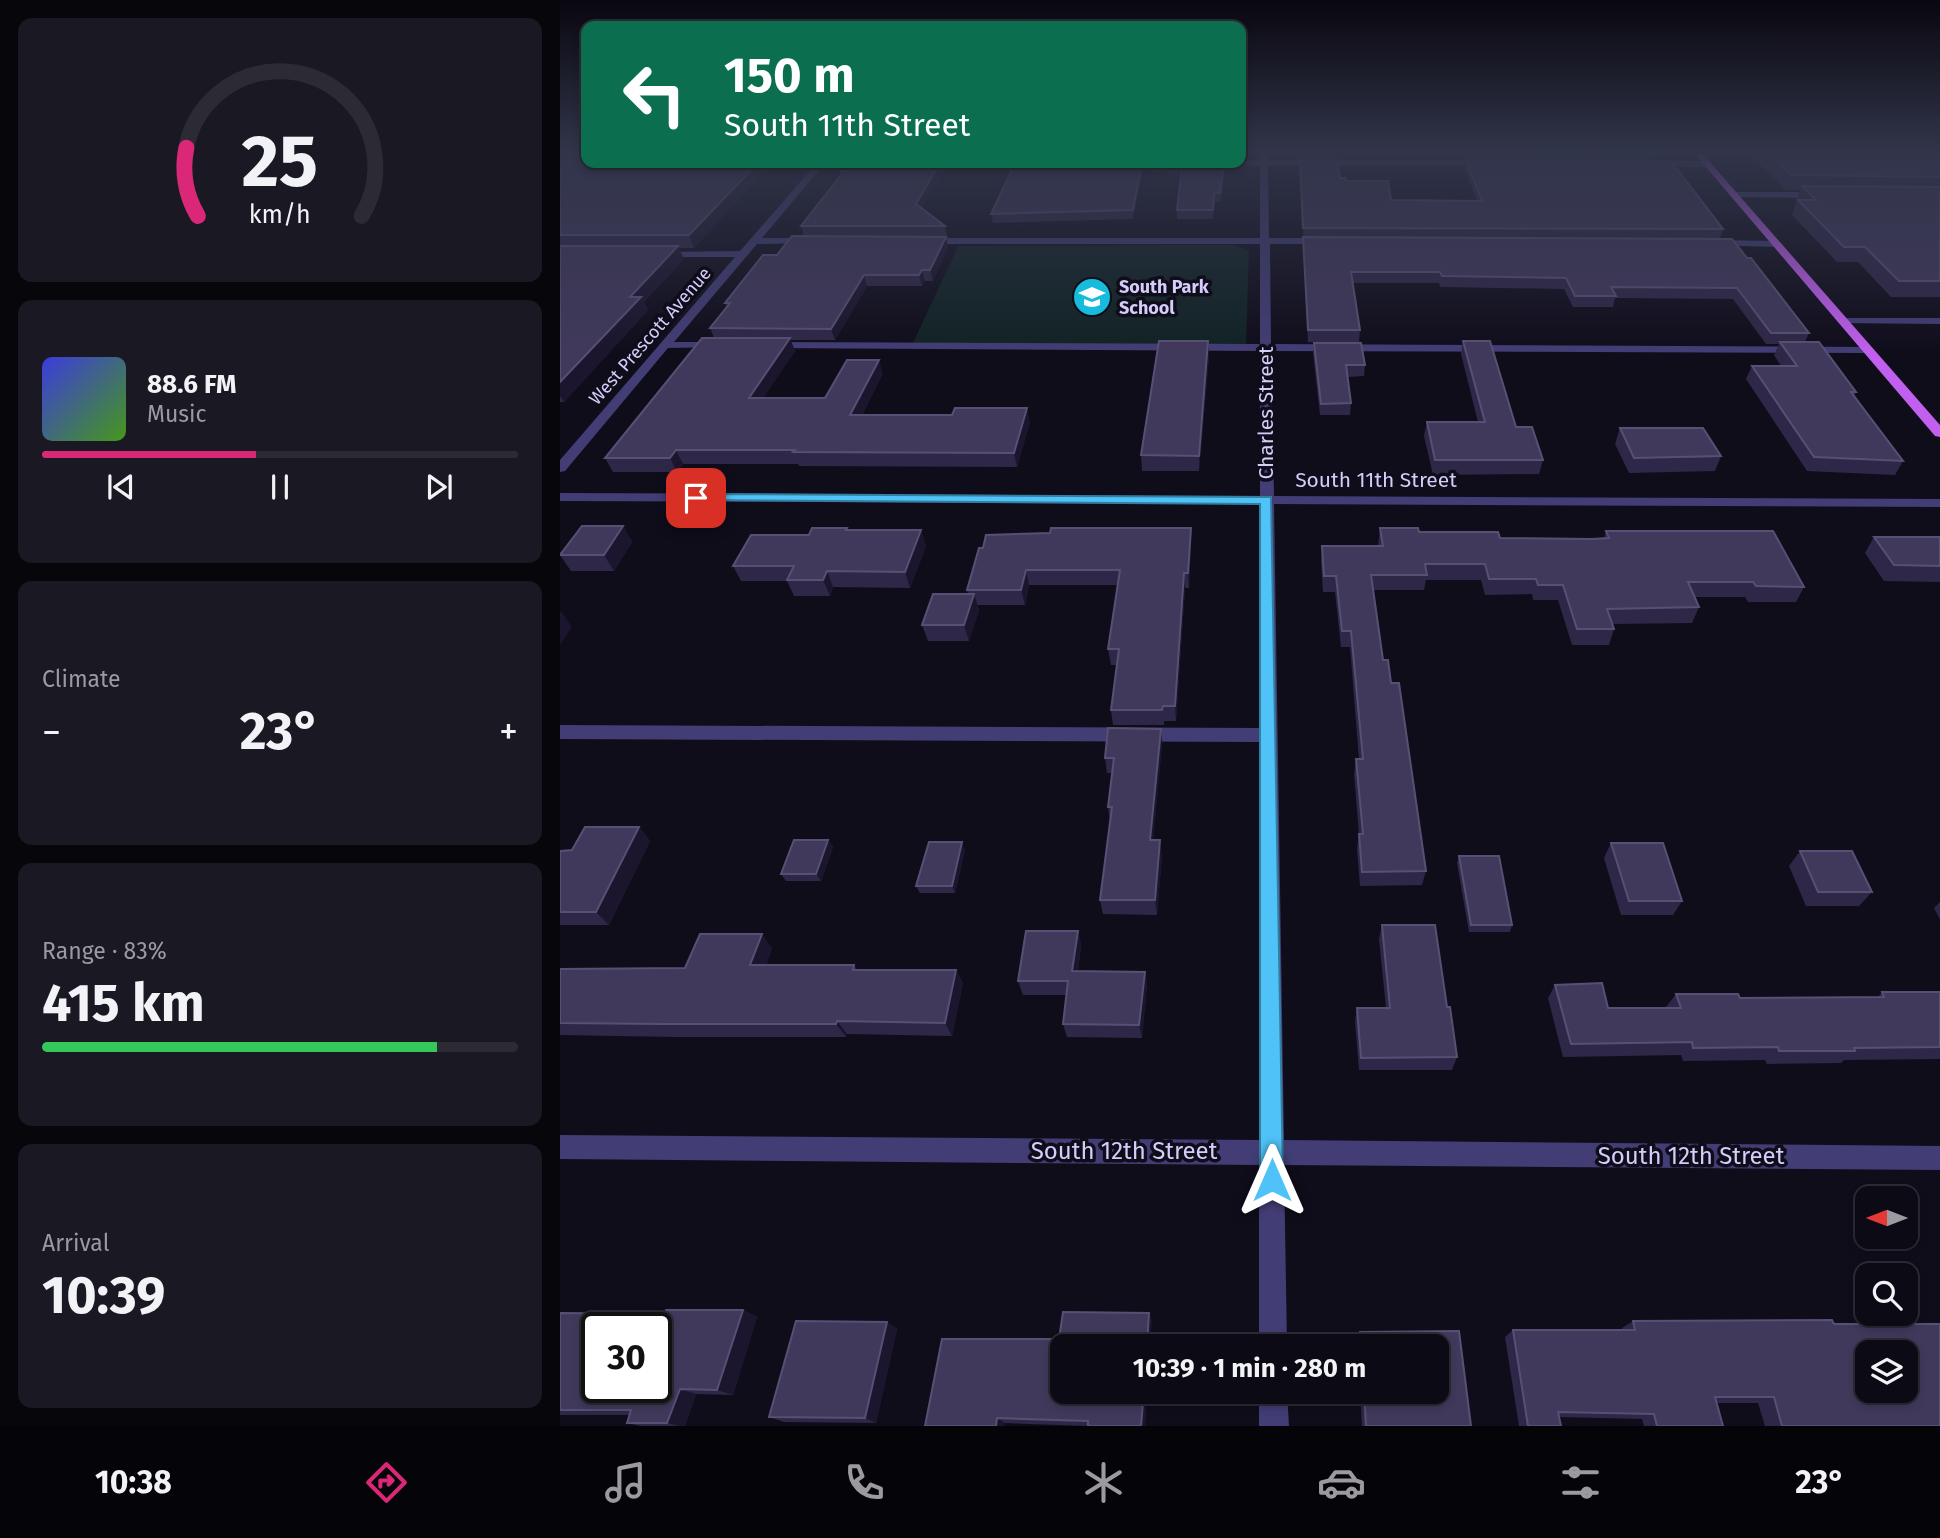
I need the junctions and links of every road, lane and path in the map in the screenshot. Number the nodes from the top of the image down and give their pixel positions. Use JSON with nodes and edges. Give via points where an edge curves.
{"nodes":[{"id":1,"x":772,"y":220,"type":"edge"},
{"id":2,"x":1265,"y":220,"type":"edge"},
{"id":3,"x":1756,"y":220,"type":"edge"},
{"id":4,"x":754,"y":241,"type":"junction"},
{"id":5,"x":824,"y":241,"type":"edge"},
{"id":6,"x":907,"y":241,"type":"edge"},
{"id":7,"x":1265,"y":241,"type":"junction"},
{"id":8,"x":1334,"y":241,"type":"edge"},
{"id":9,"x":1707,"y":243,"type":"edge"},
{"id":10,"x":1777,"y":244,"type":"junction"},
{"id":11,"x":652,"y":254,"type":"edge"},
{"id":12,"x":743,"y":254,"type":"junction"},
{"id":13,"x":1843,"y":321,"type":"junction"},
{"id":14,"x":1940,"y":321,"type":"edge"},
{"id":15,"x":665,"y":345,"type":"junction"},
{"id":16,"x":735,"y":345,"type":"edge"},
{"id":17,"x":763,"y":345,"type":"edge"},
{"id":18,"x":1266,"y":347,"type":"junction"},
{"id":19,"x":1868,"y":350,"type":"junction"},
{"id":20,"x":1940,"y":433,"type":"edge"},
{"id":21,"x":565,"y":457,"type":"edge"},
{"id":22,"x":560,"y":468,"type":"edge"},
{"id":23,"x":560,"y":497,"type":"edge"},
{"id":24,"x":1267,"y":500,"type":"junction"},
{"id":25,"x":1940,"y":503,"type":"edge"},
{"id":26,"x":560,"y":732,"type":"edge"},
{"id":27,"x":1269,"y":735,"type":"junction"},
{"id":28,"x":560,"y":1147,"type":"edge"},
{"id":29,"x":1272,"y":1153,"type":"junction"},
{"id":30,"x":1940,"y":1158,"type":"edge"},
{"id":31,"x":1273,"y":1334,"type":"edge"},
{"id":32,"x":1273,"y":1404,"type":"edge"},
{"id":33,"x":1274,"y":1426,"type":"edge"}],
"edges":[{"from":1,"to":4,"type":"street","name":"West Prescott Avenue"},
{"from":2,"to":7,"type":"street","name":"Charles Street"},
{"from":3,"to":10,"type":"main road"},
{"from":4,"to":5,"type":"street"},
{"from":4,"to":12,"type":"street","name":"West Prescott Avenue"},
{"from":6,"to":7,"type":"street"},
{"from":7,"to":8,"type":"street"},
{"from":7,"to":18,"type":"street","name":"Charles Street"},
{"from":9,"to":10,"type":"street"},
{"from":10,"to":13,"type":"main road"},
{"from":11,"to":12,"type":"street"},
{"from":12,"to":15,"type":"street","name":"West Prescott Avenue"},
{"from":13,"to":14,"type":"street"},
{"from":13,"to":19,"type":"main road"},
{"from":15,"to":16,"type":"street"},
{"from":15,"to":21,"type":"street","name":"West Prescott Avenue"},
{"from":17,"to":18,"type":"street"},
{"from":18,"to":19,"type":"street"},
{"from":18,"to":24,"type":"street","name":"Charles Street"},
{"from":19,"to":20,"type":"main road"},
{"from":21,"to":22,"type":"street","name":"West Prescott Avenue"},
{"from":23,"to":24,"type":"street","name":"South 11th Street"},
{"from":24,"to":25,"type":"street","name":"South 11th Street"},
{"from":24,"to":27,"type":"street","name":"Charles Street"},
{"from":26,"to":27,"type":"street"},
{"from":27,"to":29,"type":"street","name":"Charles Street"},
{"from":28,"to":29,"type":"street","name":"South 12th Street"},
{"from":29,"to":30,"type":"street","name":"South 12th Street"},
{"from":29,"to":31,"type":"street","name":"Charles Street"},
{"from":32,"to":33,"type":"street"}]}
